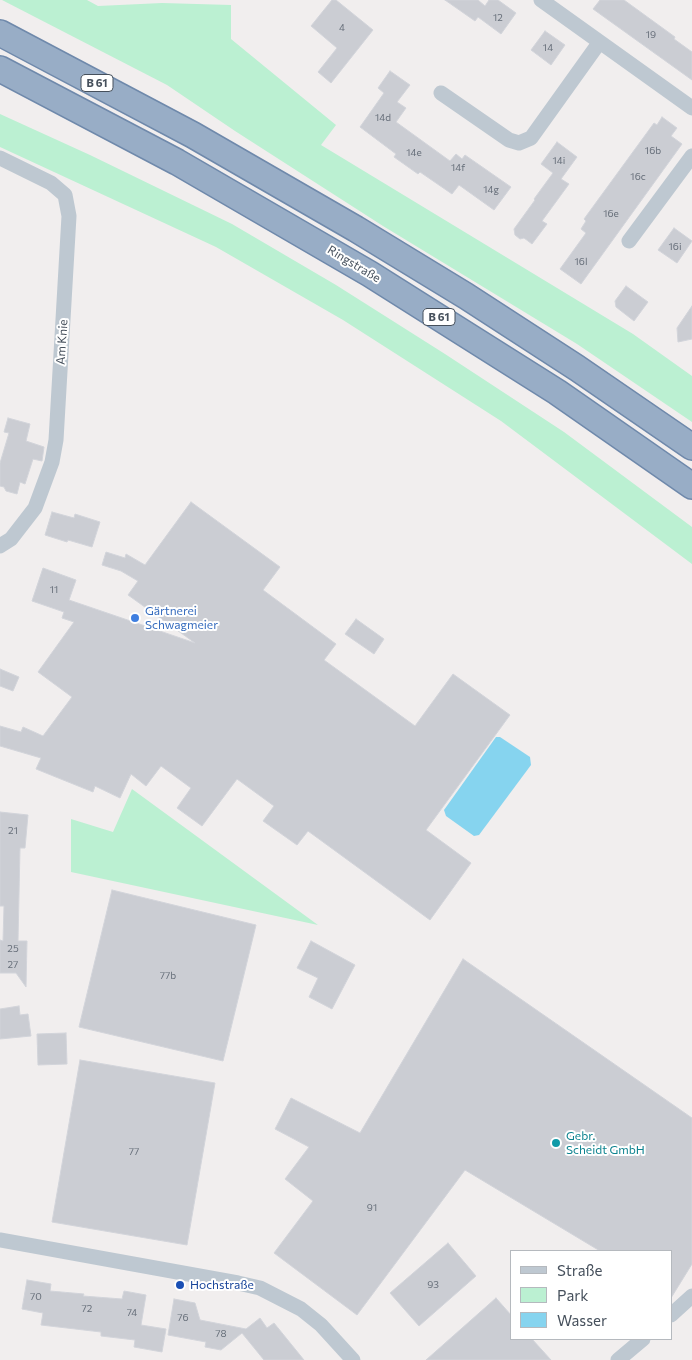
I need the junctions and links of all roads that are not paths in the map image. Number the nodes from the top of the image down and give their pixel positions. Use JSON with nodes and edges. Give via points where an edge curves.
{"nodes":[{"id":1,"x":541,"y":0,"type":"edge"},
{"id":2,"x":0,"y":33,"type":"edge"},
{"id":3,"x":599,"y":42,"type":"junction"},
{"id":4,"x":0,"y":69,"type":"edge"},
{"id":5,"x":441,"y":93,"type":"dead end"},
{"id":6,"x":692,"y":108,"type":"edge"},
{"id":7,"x":692,"y":156,"type":"edge"},
{"id":8,"x":0,"y":158,"type":"edge"},
{"id":9,"x":629,"y":240,"type":"dead end"},
{"id":10,"x":692,"y":447,"type":"edge"},
{"id":11,"x":692,"y":486,"type":"edge"},
{"id":12,"x":0,"y":546,"type":"edge"},
{"id":13,"x":0,"y":1240,"type":"edge"},
{"id":14,"x":692,"y":1296,"type":"edge"},
{"id":15,"x":672,"y":1314,"type":"edge"},
{"id":16,"x":642,"y":1340,"type":"edge"},
{"id":17,"x":353,"y":1360,"type":"edge"},
{"id":18,"x":618,"y":1360,"type":"edge"}],
"edges":[{"from":1,"to":3,"type":"street"},
{"from":2,"to":10,"type":"highway","number":"B 61","via":[[193,135],[356,229],[466,296]]},
{"from":3,"to":5,"type":"street","via":[[531,138],[519,143],[509,140]]},
{"from":3,"to":6,"type":"street"},
{"from":4,"to":11,"type":"highway","name":"Ringstraße","number":"B 61","via":[[177,162],[362,269],[557,392]]},
{"from":7,"to":9,"type":"street"},
{"from":8,"to":12,"type":"street","name":"Am Knie","via":[[51,183],[65,195],[70,216],[52,462],[35,508],[11,539]]},
{"from":13,"to":17,"type":"street","via":[[260,1288],[308,1314]]},
{"from":14,"to":15,"type":"street"},
{"from":16,"to":18,"type":"street"}]}
